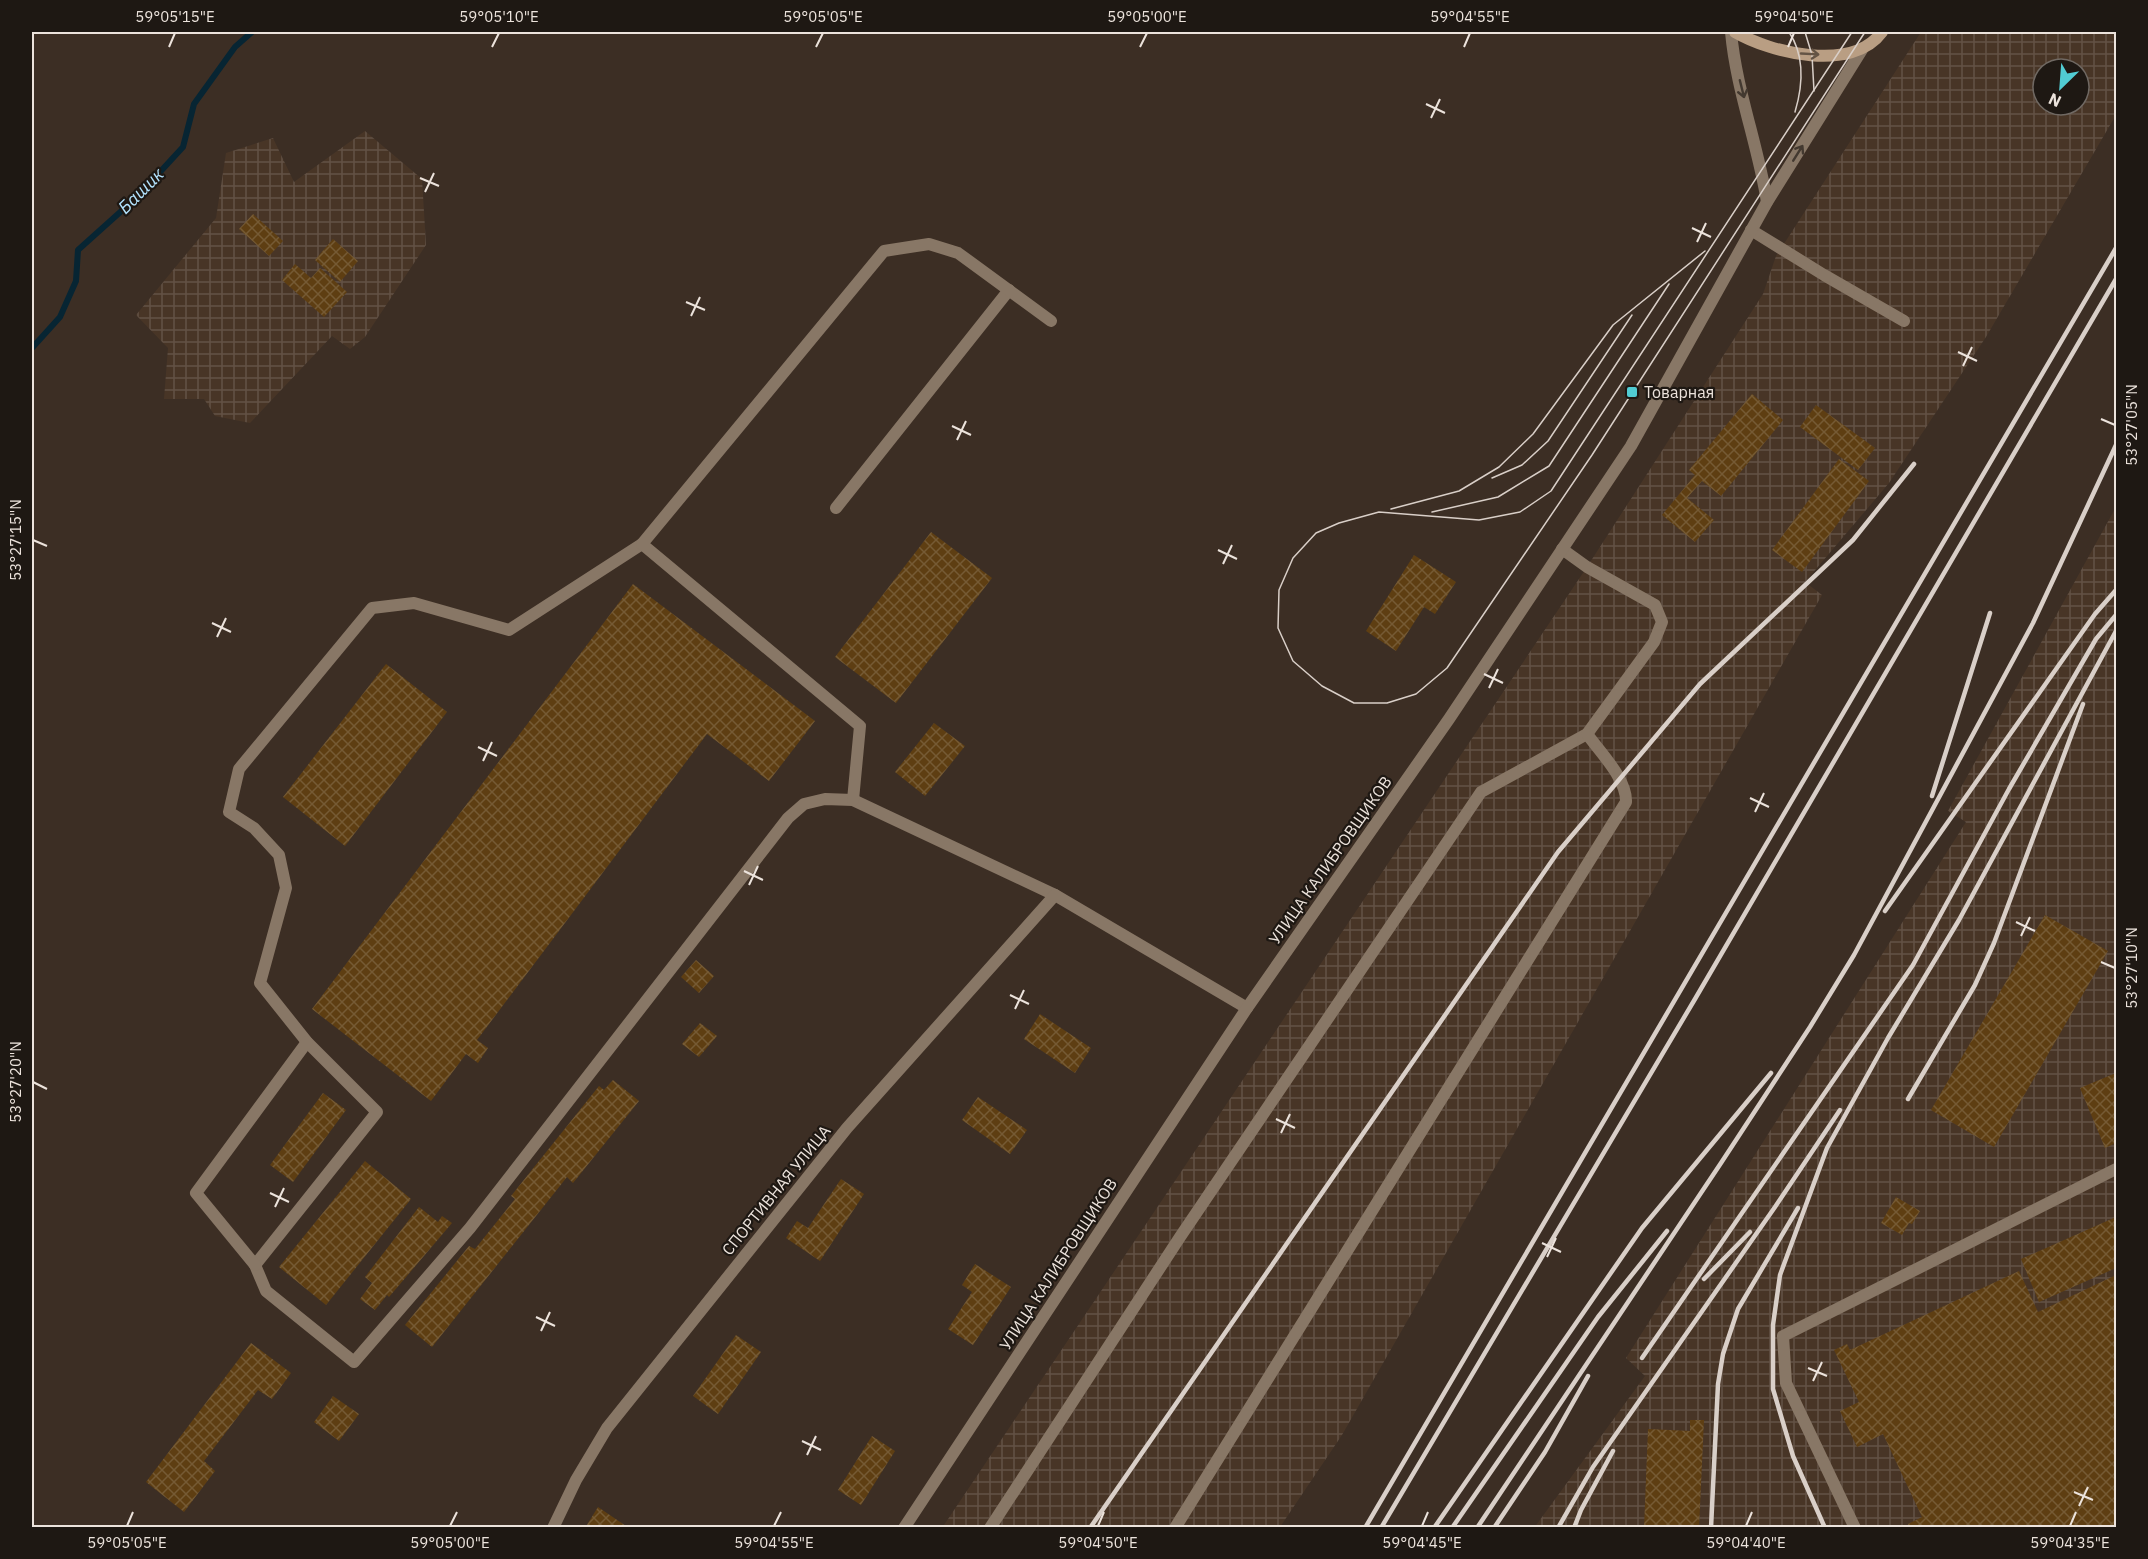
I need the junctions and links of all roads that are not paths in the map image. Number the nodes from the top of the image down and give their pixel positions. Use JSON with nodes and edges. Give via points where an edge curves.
{"nodes":[{"id":1,"x":1733,"y":32,"type":"edge"},
{"id":2,"x":1882,"y":32,"type":"edge"},
{"id":3,"x":1863,"y":48,"type":"junction"},
{"id":4,"x":1767,"y":202,"type":"junction"},
{"id":5,"x":1751,"y":230,"type":"junction"},
{"id":6,"x":1009,"y":290,"type":"junction"},
{"id":7,"x":1051,"y":321,"type":"dead end"},
{"id":8,"x":1904,"y":321,"type":"dead end"},
{"id":9,"x":836,"y":508,"type":"dead end"},
{"id":10,"x":642,"y":544,"type":"junction"},
{"id":11,"x":1562,"y":549,"type":"junction"},
{"id":12,"x":1587,"y":734,"type":"junction"},
{"id":13,"x":853,"y":800,"type":"junction"},
{"id":14,"x":1055,"y":895,"type":"junction"},
{"id":15,"x":1247,"y":1008,"type":"junction"},
{"id":16,"x":307,"y":1042,"type":"junction"},
{"id":17,"x":2116,"y":1169,"type":"edge"},
{"id":18,"x":255,"y":1265,"type":"junction"},
{"id":19,"x":553,"y":1527,"type":"edge"},
{"id":20,"x":904,"y":1527,"type":"edge"},
{"id":21,"x":990,"y":1527,"type":"edge"},
{"id":22,"x":1175,"y":1527,"type":"edge"},
{"id":23,"x":1856,"y":1527,"type":"edge"}],
"edges":[{"from":1,"to":3,"type":"main road","one_way":true,"via":[[1774,50],[1798,53],[1851,53]]},
{"from":1,"to":4,"type":"street","one_way":true,"via":[[1733,54]]},
{"from":2,"to":3,"type":"main road"},
{"from":4,"to":3,"type":"street","name":"УЛИЦА КАЛИБРОВЩИКОВ","one_way":true},
{"from":4,"to":5,"type":"street","name":"УЛИЦА КАЛИБРОВЩИКОВ"},
{"from":5,"to":8,"type":"street"},
{"from":5,"to":11,"type":"street","name":"УЛИЦА КАЛИБРОВЩИКОВ","via":[[1631,446]]},
{"from":6,"to":7,"type":"street"},
{"from":6,"to":9,"type":"street"},
{"from":6,"to":10,"type":"street","via":[[958,253],[929,244],[884,250]]},
{"from":10,"to":13,"type":"street","via":[[860,726]]},
{"from":10,"to":16,"type":"street","via":[[509,630],[414,603],[372,608],[239,769],[229,812],[254,828],[279,855],[286,888],[260,983]]},
{"from":11,"to":12,"type":"street","via":[[1655,605],[1662,622],[1654,642]]},
{"from":11,"to":15,"type":"street","name":"УЛИЦА КАЛИБРОВЩИКОВ","via":[[1449,719]]},
{"from":12,"to":21,"type":"street","via":[[1480,792],[1179,1237]]},
{"from":12,"to":22,"type":"street","via":[[1620,779],[1626,802]]},
{"from":13,"to":14,"type":"street"},
{"from":13,"to":18,"type":"street","via":[[825,799],[804,804],[788,818],[470,1228],[354,1362],[266,1290]]},
{"from":14,"to":15,"type":"street"},
{"from":14,"to":19,"type":"street","name":"СПОРТИВНАЯ УЛИЦА","via":[[847,1128],[607,1428]]},
{"from":15,"to":20,"type":"street","name":"УЛИЦА КАЛИБРОВЩИКОВ"},
{"from":16,"to":18,"type":"street","via":[[195,1193]]},
{"from":16,"to":18,"type":"street","via":[[377,1112]]},
{"from":17,"to":23,"type":"street","via":[[1783,1336],[1786,1383]]}]}
